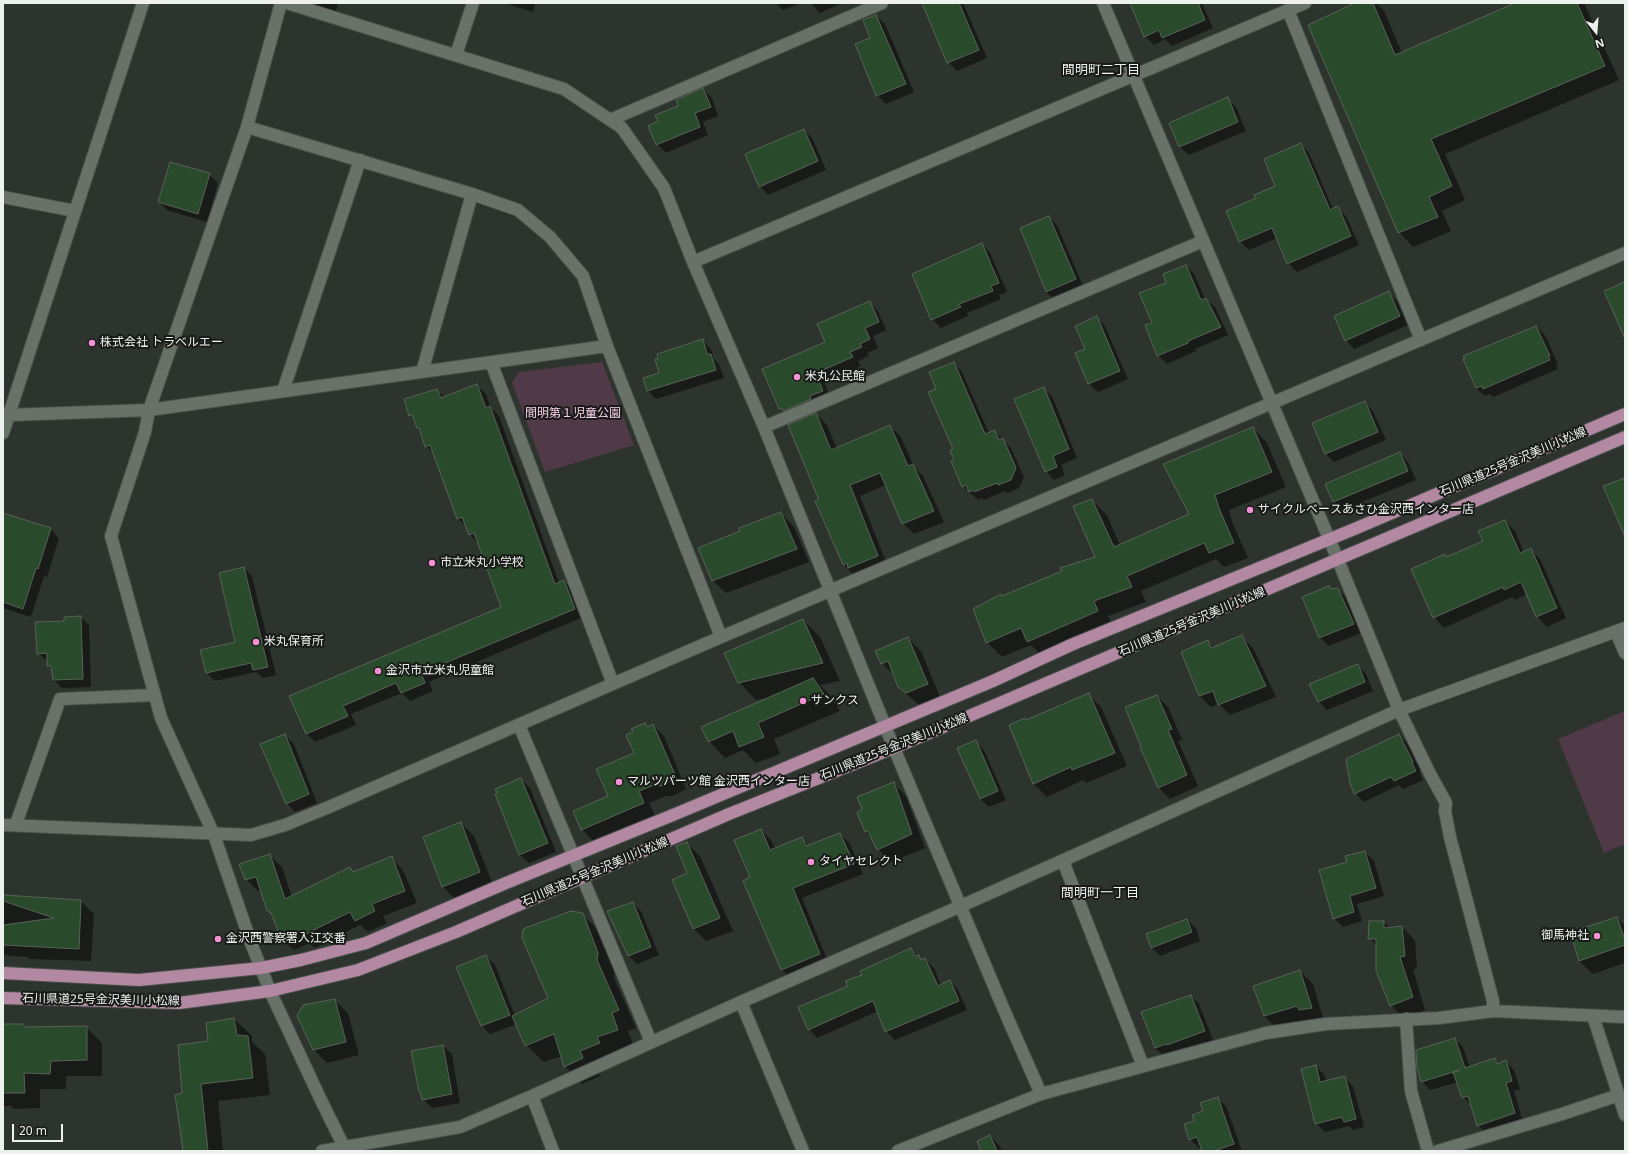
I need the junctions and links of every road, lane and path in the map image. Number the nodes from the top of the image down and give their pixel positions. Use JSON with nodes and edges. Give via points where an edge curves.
{"nodes":[{"id":1,"x":143,"y":3,"type":"edge"},
{"id":2,"x":281,"y":3,"type":"edge"},
{"id":3,"x":287,"y":3,"type":"edge"},
{"id":4,"x":473,"y":3,"type":"edge"},
{"id":5,"x":882,"y":3,"type":"edge"},
{"id":6,"x":1103,"y":3,"type":"edge"},
{"id":7,"x":1304,"y":3,"type":"edge"},
{"id":8,"x":1288,"y":10,"type":"junction"},
{"id":9,"x":456,"y":55,"type":"junction"},
{"id":10,"x":1133,"y":75,"type":"junction"},
{"id":11,"x":610,"y":120,"type":"junction"},
{"id":12,"x":247,"y":127,"type":"junction"},
{"id":13,"x":360,"y":160,"type":"junction"},
{"id":14,"x":472,"y":194,"type":"junction"},
{"id":15,"x":3,"y":197,"type":"edge"},
{"id":16,"x":75,"y":211,"type":"junction"},
{"id":17,"x":1203,"y":241,"type":"junction"},
{"id":18,"x":1625,"y":253,"type":"edge"},
{"id":19,"x":693,"y":262,"type":"junction"},
{"id":20,"x":1421,"y":340,"type":"junction"},
{"id":21,"x":607,"y":346,"type":"junction"},
{"id":22,"x":491,"y":362,"type":"junction"},
{"id":23,"x":422,"y":372,"type":"junction"},
{"id":24,"x":283,"y":391,"type":"junction"},
{"id":25,"x":1272,"y":403,"type":"junction"},
{"id":26,"x":149,"y":410,"type":"junction"},
{"id":27,"x":1625,"y":414,"type":"edge"},
{"id":28,"x":6,"y":415,"type":"edge"},
{"id":29,"x":764,"y":427,"type":"junction"},
{"id":30,"x":3,"y":433,"type":"edge"},
{"id":31,"x":1625,"y":437,"type":"edge"},
{"id":32,"x":1329,"y":539,"type":"junction"},
{"id":33,"x":1338,"y":560,"type":"junction"},
{"id":34,"x":831,"y":591,"type":"junction"},
{"id":35,"x":1620,"y":630,"type":"edge"},
{"id":36,"x":721,"y":637,"type":"junction"},
{"id":37,"x":1625,"y":653,"type":"edge"},
{"id":38,"x":613,"y":684,"type":"junction"},
{"id":39,"x":155,"y":696,"type":"junction"},
{"id":40,"x":1399,"y":710,"type":"junction"},
{"id":41,"x":519,"y":725,"type":"junction"},
{"id":42,"x":885,"y":726,"type":"junction"},
{"id":43,"x":894,"y":748,"type":"junction"},
{"id":44,"x":16,"y":824,"type":"junction"},
{"id":45,"x":3,"y":825,"type":"edge"},
{"id":46,"x":214,"y":835,"type":"junction"},
{"id":47,"x":573,"y":855,"type":"junction"},
{"id":48,"x":1063,"y":861,"type":"junction"},
{"id":49,"x":582,"y":877,"type":"junction"},
{"id":50,"x":961,"y":906,"type":"junction"},
{"id":51,"x":261,"y":968,"type":"junction"},
{"id":52,"x":3,"y":973,"type":"edge"},
{"id":53,"x":270,"y":991,"type":"junction"},
{"id":54,"x":3,"y":998,"type":"edge"},
{"id":55,"x":741,"y":1002,"type":"junction"},
{"id":56,"x":1493,"y":1011,"type":"junction"},
{"id":57,"x":1593,"y":1016,"type":"junction"},
{"id":58,"x":1625,"y":1017,"type":"edge"},
{"id":59,"x":1406,"y":1019,"type":"junction"},
{"id":60,"x":651,"y":1042,"type":"junction"},
{"id":61,"x":1144,"y":1066,"type":"junction"},
{"id":62,"x":1041,"y":1094,"type":"junction"},
{"id":63,"x":1619,"y":1095,"type":"junction"},
{"id":64,"x":532,"y":1096,"type":"junction"},
{"id":65,"x":1625,"y":1115,"type":"edge"},
{"id":66,"x":346,"y":1149,"type":"edge"},
{"id":67,"x":322,"y":1151,"type":"edge"},
{"id":68,"x":553,"y":1151,"type":"edge"},
{"id":69,"x":804,"y":1151,"type":"edge"},
{"id":70,"x":898,"y":1151,"type":"edge"},
{"id":71,"x":1428,"y":1151,"type":"edge"},
{"id":72,"x":1438,"y":1151,"type":"edge"}],
"edges":[{"from":1,"to":16,"type":"street"},
{"from":2,"to":12,"type":"street"},
{"from":3,"to":9,"type":"street"},
{"from":4,"to":9,"type":"street"},
{"from":5,"to":11,"type":"street"},
{"from":6,"to":10,"type":"street"},
{"from":7,"to":8,"type":"street"},
{"from":8,"to":10,"type":"street"},
{"from":8,"to":20,"type":"street"},
{"from":9,"to":11,"type":"street","via":[[564,90]]},
{"from":10,"to":17,"type":"street"},
{"from":10,"to":19,"type":"street"},
{"from":11,"to":19,"type":"street","via":[[622,128],[664,188]]},
{"from":12,"to":13,"type":"street"},
{"from":12,"to":26,"type":"street"},
{"from":13,"to":14,"type":"street"},
{"from":13,"to":24,"type":"street"},
{"from":14,"to":21,"type":"street","via":[[518,210],[550,237],[583,276]]},
{"from":14,"to":23,"type":"street"},
{"from":15,"to":16,"type":"street"},
{"from":16,"to":28,"type":"street"},
{"from":17,"to":25,"type":"street"},
{"from":17,"to":29,"type":"street"},
{"from":18,"to":20,"type":"street"},
{"from":19,"to":29,"type":"street"},
{"from":20,"to":25,"type":"street"},
{"from":21,"to":22,"type":"street"},
{"from":21,"to":36,"type":"street"},
{"from":22,"to":23,"type":"street"},
{"from":22,"to":38,"type":"street"},
{"from":23,"to":24,"type":"street"},
{"from":24,"to":26,"type":"street"},
{"from":25,"to":32,"type":"street"},
{"from":25,"to":34,"type":"street"},
{"from":26,"to":28,"type":"street"},
{"from":26,"to":39,"type":"street","via":[[111,536]]},
{"from":27,"to":32,"type":"main road","name":"石川県道25号金沢美川小松線"},
{"from":28,"to":30,"type":"street"},
{"from":29,"to":34,"type":"street"},
{"from":31,"to":33,"type":"main road","name":"石川県道25号金沢美川小松線"},
{"from":32,"to":33,"type":"street"},
{"from":32,"to":42,"type":"main road","name":"石川県道25号金沢美川小松線","via":[[1071,645]]},
{"from":33,"to":40,"type":"street"},
{"from":33,"to":43,"type":"main road","name":"石川県道25号金沢美川小松線"},
{"from":34,"to":36,"type":"street"},
{"from":34,"to":42,"type":"street"},
{"from":35,"to":37,"type":"street"},
{"from":35,"to":40,"type":"street"},
{"from":36,"to":38,"type":"street"},
{"from":38,"to":41,"type":"street"},
{"from":39,"to":44,"type":"street","via":[[60,699]]},
{"from":39,"to":46,"type":"street","via":[[160,718]]},
{"from":40,"to":48,"type":"street"},
{"from":40,"to":56,"type":"street","via":[[1446,803],[1450,837],[1493,1001]]},
{"from":41,"to":46,"type":"street","via":[[285,825],[251,835]]},
{"from":41,"to":47,"type":"street"},
{"from":42,"to":43,"type":"street"},
{"from":42,"to":47,"type":"main road","name":"石川県道25号金沢美川小松線"},
{"from":43,"to":49,"type":"main road","name":"石川県道25号金沢美川小松線","via":[[729,814]]},
{"from":43,"to":50,"type":"street"},
{"from":44,"to":45,"type":"street"},
{"from":44,"to":46,"type":"street"},
{"from":46,"to":51,"type":"street"},
{"from":47,"to":49,"type":"street"},
{"from":47,"to":51,"type":"main road","name":"石川県道25号金沢美川小松線","via":[[366,943]]},
{"from":48,"to":50,"type":"street"},
{"from":48,"to":61,"type":"street"},
{"from":49,"to":53,"type":"main road","name":"石川県道25号金沢美川小松線","via":[[456,932],[358,970]]},
{"from":49,"to":60,"type":"street"},
{"from":50,"to":55,"type":"street"},
{"from":50,"to":62,"type":"street"},
{"from":51,"to":52,"type":"main road","name":"石川県道25号金沢美川小松線","via":[[139,980]]},
{"from":51,"to":53,"type":"street"},
{"from":53,"to":54,"type":"main road","name":"石川県道25号金沢美川小松線","via":[[178,1003]]},
{"from":53,"to":66,"type":"street"},
{"from":55,"to":60,"type":"street"},
{"from":55,"to":69,"type":"street"},
{"from":56,"to":57,"type":"street"},
{"from":56,"to":59,"type":"street","via":[[1439,1018]]},
{"from":57,"to":58,"type":"street"},
{"from":57,"to":63,"type":"street"},
{"from":59,"to":61,"type":"street","via":[[1326,1024],[1266,1034]]},
{"from":59,"to":71,"type":"street","via":[[1411,1091]]},
{"from":60,"to":64,"type":"street"},
{"from":61,"to":62,"type":"street"},
{"from":62,"to":70,"type":"street"},
{"from":63,"to":65,"type":"street"},
{"from":63,"to":72,"type":"street"},
{"from":64,"to":66,"type":"street","via":[[460,1127]]},
{"from":64,"to":68,"type":"street"},
{"from":66,"to":67,"type":"street"}]}
